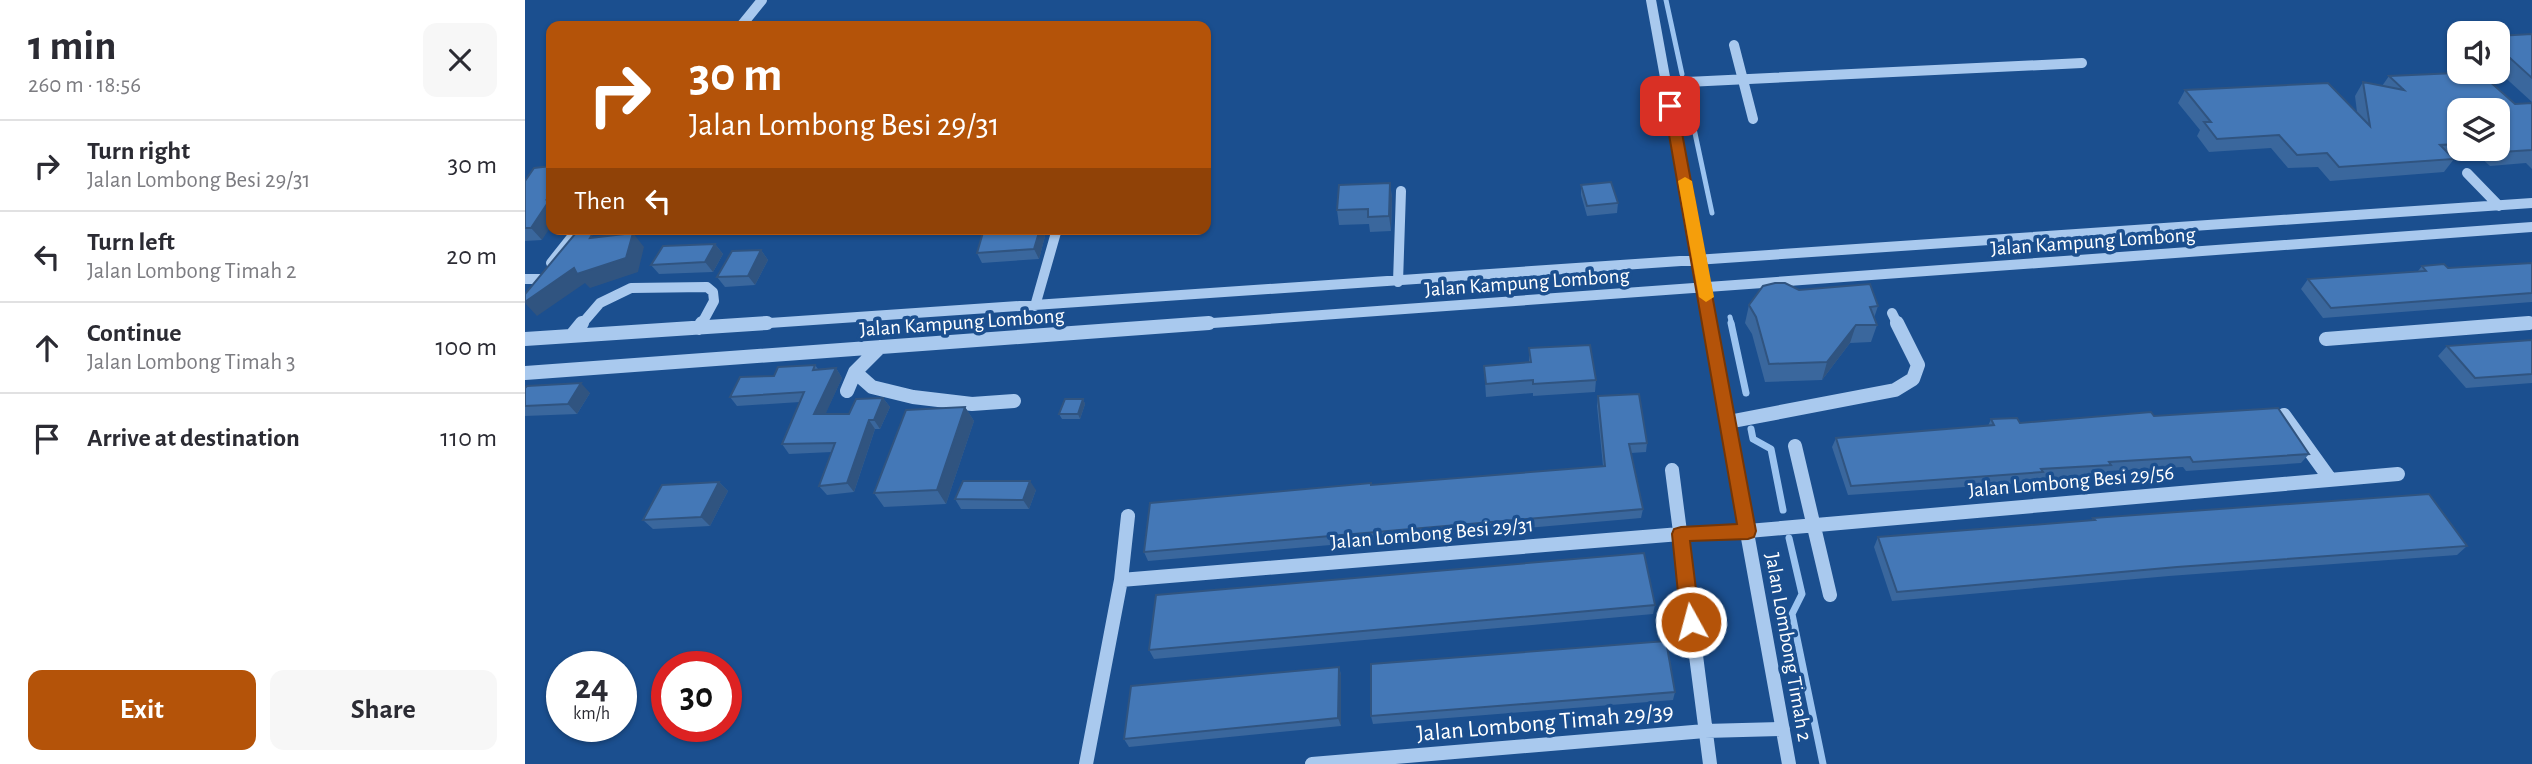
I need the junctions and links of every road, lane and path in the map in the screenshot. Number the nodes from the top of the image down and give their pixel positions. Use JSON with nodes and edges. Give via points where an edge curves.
{"nodes":[{"id":1,"x":762,"y":0,"type":"edge"},
{"id":2,"x":1651,"y":0,"type":"edge"},
{"id":3,"x":745,"y":21,"type":"edge"},
{"id":4,"x":1734,"y":45,"type":"dead end"},
{"id":5,"x":2082,"y":63,"type":"dead end"},
{"id":6,"x":1743,"y":79,"type":"junction"},
{"id":7,"x":1666,"y":83,"type":"junction"},
{"id":8,"x":1753,"y":119,"type":"dead end"},
{"id":9,"x":2467,"y":173,"type":"dead end"},
{"id":10,"x":1401,"y":191,"type":"dead end"},
{"id":11,"x":2532,"y":203,"type":"edge"},
{"id":12,"x":2499,"y":206,"type":"junction"},
{"id":13,"x":2532,"y":227,"type":"edge"},
{"id":14,"x":573,"y":235,"type":"edge"},
{"id":15,"x":1054,"y":235,"type":"edge"},
{"id":16,"x":1700,"y":260,"type":"junction"},
{"id":17,"x":525,"y":279,"type":"edge"},
{"id":18,"x":539,"y":279,"type":"junction"},
{"id":19,"x":1398,"y":282,"type":"junction"},
{"id":20,"x":1705,"y":288,"type":"junction"},
{"id":21,"x":525,"y":296,"type":"edge"},
{"id":22,"x":1035,"y":306,"type":"junction"},
{"id":23,"x":1892,"y":313,"type":"dead end"},
{"id":24,"x":2532,"y":323,"type":"edge"},
{"id":25,"x":699,"y":328,"type":"junction"},
{"id":26,"x":573,"y":334,"type":"junction"},
{"id":27,"x":525,"y":339,"type":"edge"},
{"id":28,"x":2326,"y":339,"type":"dead end"},
{"id":29,"x":880,"y":348,"type":"junction"},
{"id":30,"x":855,"y":372,"type":"junction"},
{"id":31,"x":525,"y":373,"type":"edge"},
{"id":32,"x":847,"y":391,"type":"dead end"},
{"id":33,"x":1014,"y":401,"type":"dead end"},
{"id":34,"x":2284,"y":415,"type":"edge"},
{"id":35,"x":1728,"y":422,"type":"junction"},
{"id":36,"x":1794,"y":446,"type":"dead end"},
{"id":37,"x":1672,"y":470,"type":"dead end"},
{"id":38,"x":2398,"y":474,"type":"dead end"},
{"id":39,"x":2330,"y":480,"type":"junction"},
{"id":40,"x":1128,"y":516,"type":"dead end"},
{"id":41,"x":1815,"y":525,"type":"junction"},
{"id":42,"x":1748,"y":531,"type":"junction"},
{"id":43,"x":1681,"y":534,"type":"junction"},
{"id":44,"x":1121,"y":580,"type":"junction"},
{"id":45,"x":1830,"y":595,"type":"dead end"},
{"id":46,"x":1783,"y":729,"type":"junction"},
{"id":47,"x":1705,"y":731,"type":"junction"},
{"id":48,"x":1086,"y":764,"type":"edge"},
{"id":49,"x":1312,"y":764,"type":"edge"},
{"id":50,"x":1710,"y":764,"type":"edge"},
{"id":51,"x":1789,"y":764,"type":"edge"}],
"edges":[{"from":1,"to":3,"type":"street"},
{"from":2,"to":7,"type":"street"},
{"from":4,"to":6,"type":"street"},
{"from":5,"to":6,"type":"street"},
{"from":6,"to":7,"type":"street"},
{"from":6,"to":8,"type":"street"},
{"from":7,"to":16,"type":"street"},
{"from":9,"to":12,"type":"street"},
{"from":10,"to":19,"type":"street"},
{"from":11,"to":12,"type":"street","name":"Jalan Kampung Lombong"},
{"from":12,"to":16,"type":"street","name":"Jalan Kampung Lombong"},
{"from":13,"to":20,"type":"street","name":"Jalan Kampung Lombong"},
{"from":14,"to":18,"type":"street"},
{"from":15,"to":22,"type":"street"},
{"from":16,"to":19,"type":"street","name":"Jalan Kampung Lombong"},
{"from":16,"to":20,"type":"street"},
{"from":17,"to":18,"type":"street"},
{"from":18,"to":21,"type":"street"},
{"from":19,"to":22,"type":"street","name":"Jalan Kampung Lombong"},
{"from":20,"to":29,"type":"street","name":"Jalan Kampung Lombong"},
{"from":20,"to":35,"type":"street","name":"Jalan Lombong Timah 2"},
{"from":22,"to":25,"type":"street","name":"Jalan Kampung Lombong"},
{"from":23,"to":35,"type":"street","via":[[1918,365],[1913,379],[1895,390]]},
{"from":24,"to":28,"type":"street"},
{"from":25,"to":26,"type":"street","name":"Jalan Kampung Lombong"},
{"from":25,"to":26,"type":"street","via":[[714,301],[707,287],[631,288],[600,303]]},
{"from":26,"to":27,"type":"street","name":"Jalan Kampung Lombong"},
{"from":29,"to":30,"type":"street"},
{"from":29,"to":31,"type":"street","name":"Jalan Kampung Lombong"},
{"from":30,"to":32,"type":"street"},
{"from":30,"to":33,"type":"street","via":[[872,387],[911,403]]},
{"from":34,"to":39,"type":"street"},
{"from":35,"to":42,"type":"street","name":"Jalan Lombong Timah 2"},
{"from":36,"to":41,"type":"street"},
{"from":37,"to":43,"type":"street"},
{"from":38,"to":39,"type":"street","name":"Jalan Lombong Besi 29/56"},
{"from":39,"to":41,"type":"street","name":"Jalan Lombong Besi 29/56"},
{"from":40,"to":44,"type":"street"},
{"from":41,"to":42,"type":"street","name":"Jalan Lombong Besi 29/56"},
{"from":41,"to":45,"type":"street"},
{"from":42,"to":43,"type":"street","name":"Jalan Lombong Besi 29/31"},
{"from":42,"to":46,"type":"street","name":"Jalan Lombong Timah 2"},
{"from":43,"to":44,"type":"street","name":"Jalan Lombong Besi 29/31"},
{"from":43,"to":47,"type":"street"},
{"from":44,"to":48,"type":"street"},
{"from":46,"to":47,"type":"street","name":"Jalan Lombong Timah 29/39"},
{"from":46,"to":51,"type":"street","name":"Jalan Lombong Timah 2"},
{"from":47,"to":49,"type":"street","name":"Jalan Lombong Timah 29/39"},
{"from":47,"to":50,"type":"street"}]}
